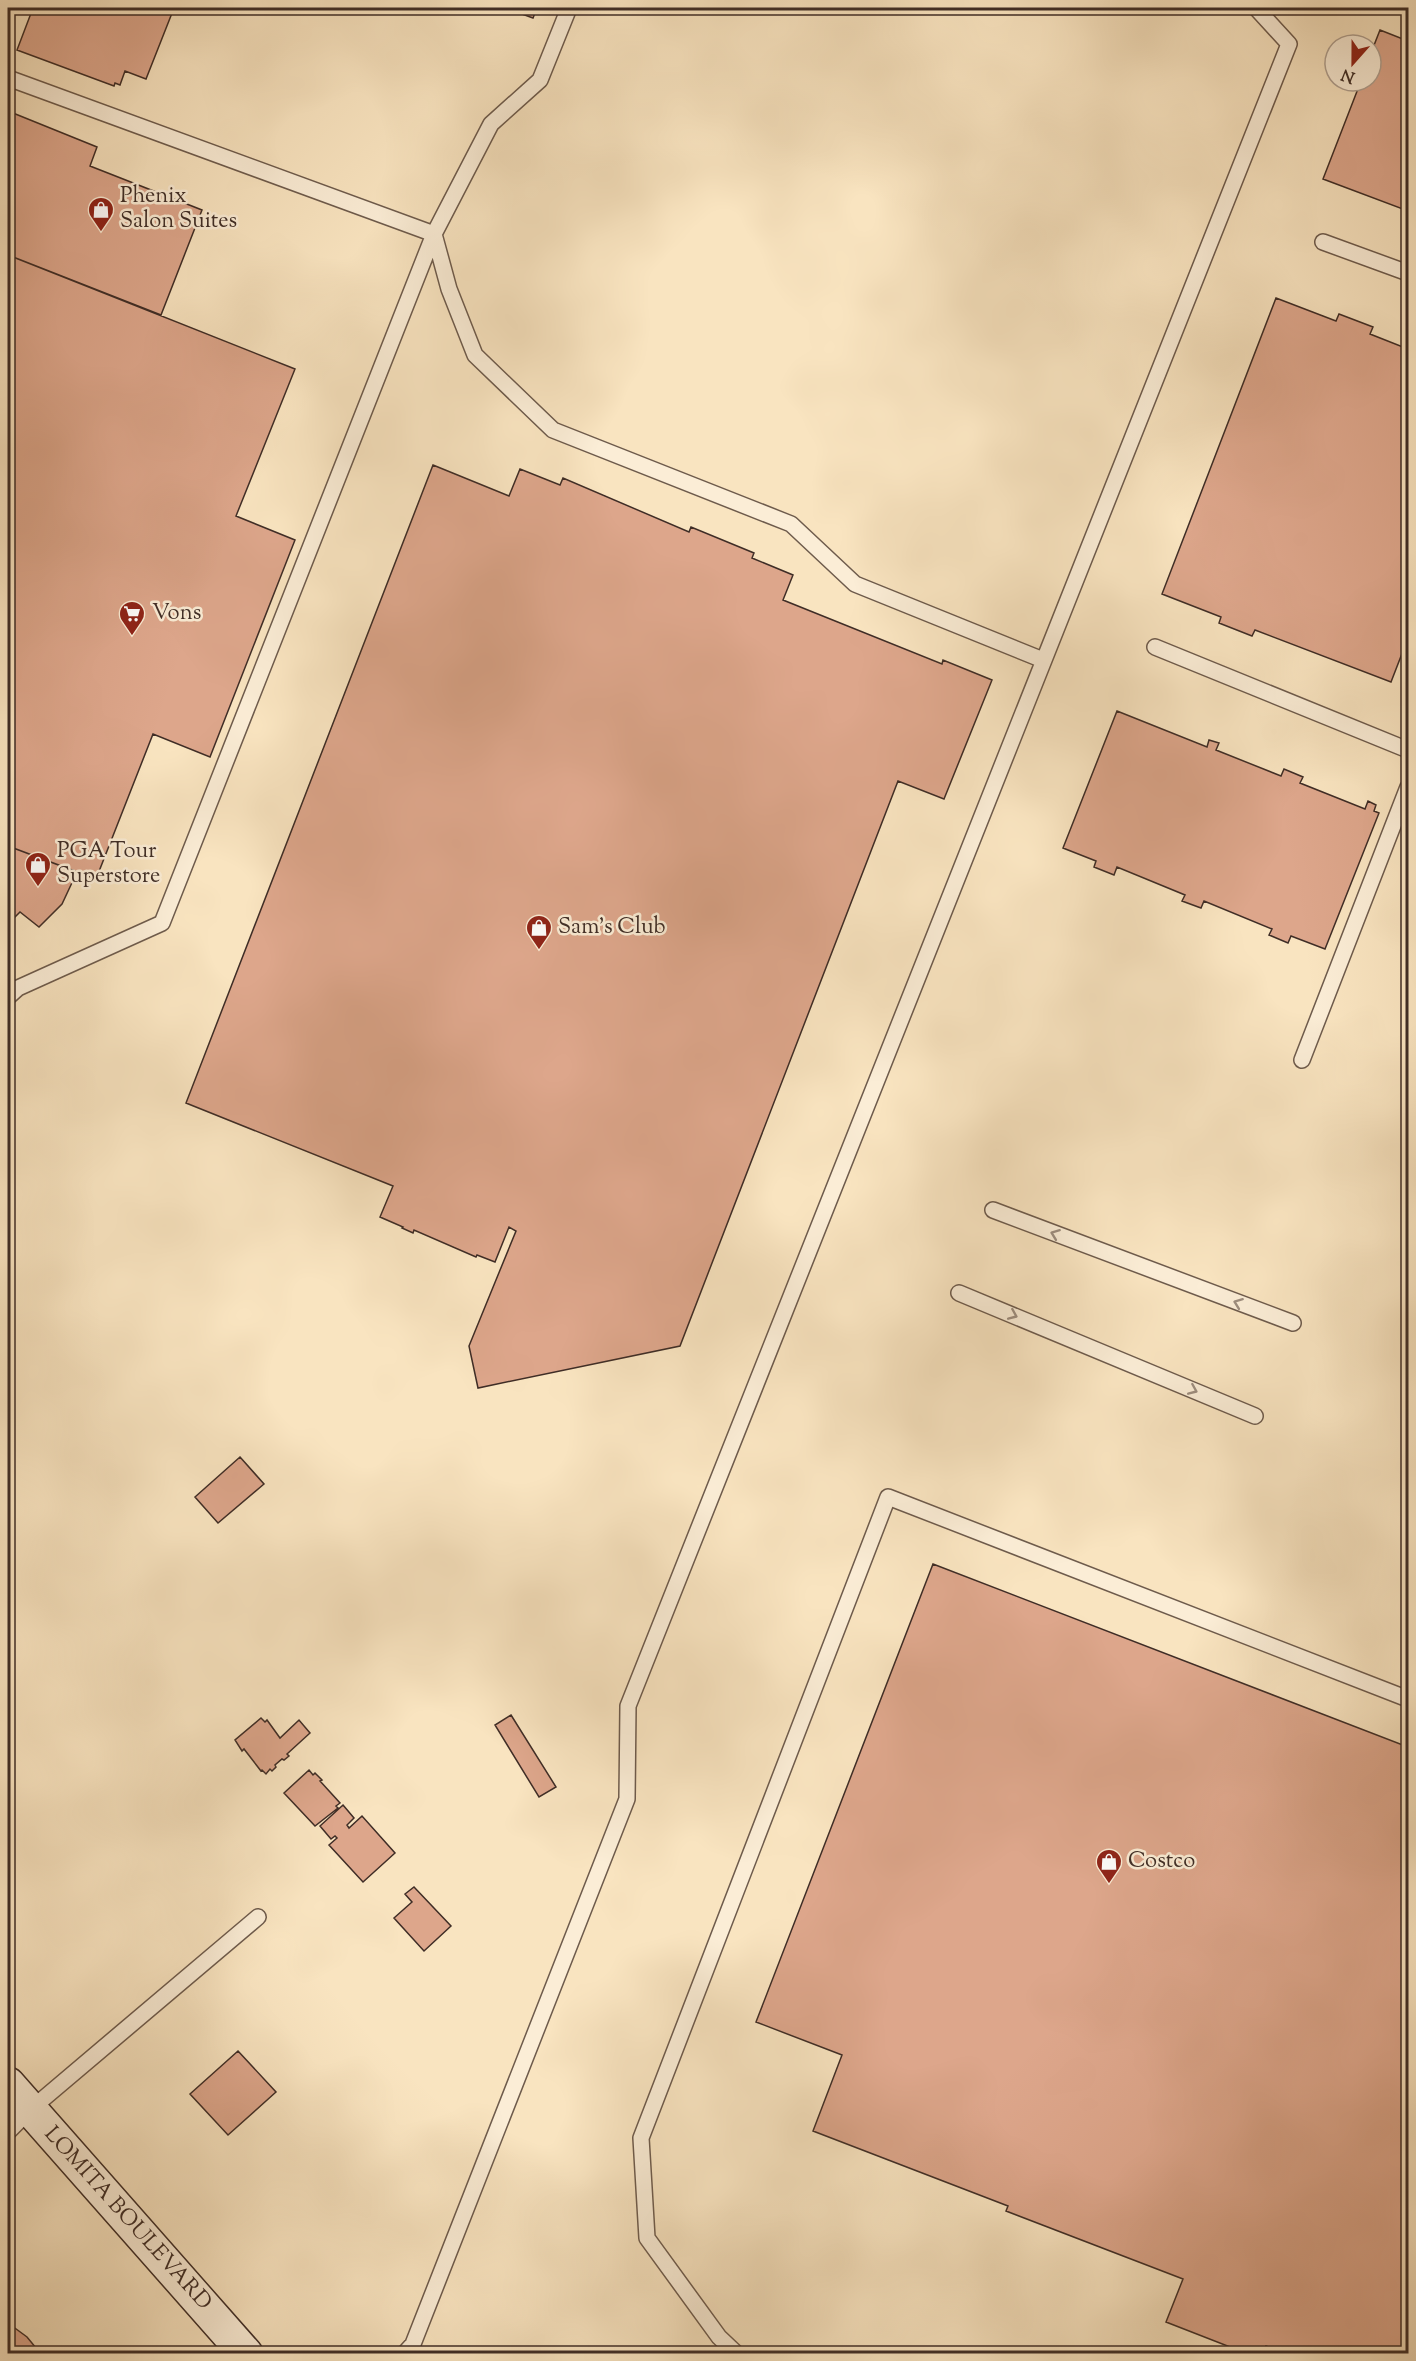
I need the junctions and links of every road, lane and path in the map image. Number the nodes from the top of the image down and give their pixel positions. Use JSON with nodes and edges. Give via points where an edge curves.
{"nodes":[{"id":1,"x":569,"y":8,"type":"edge"},
{"id":2,"x":1256,"y":8,"type":"edge"},
{"id":3,"x":8,"y":78,"type":"edge"},
{"id":4,"x":434,"y":234,"type":"junction"},
{"id":5,"x":1323,"y":242,"type":"dead end"},
{"id":6,"x":1408,"y":273,"type":"edge"},
{"id":7,"x":1155,"y":648,"type":"dead end"},
{"id":8,"x":1043,"y":660,"type":"junction"},
{"id":9,"x":1408,"y":750,"type":"edge"},
{"id":10,"x":1408,"y":787,"type":"edge"},
{"id":11,"x":8,"y":997,"type":"edge"},
{"id":12,"x":1302,"y":1060,"type":"dead end"},
{"id":13,"x":993,"y":1210,"type":"dead end"},
{"id":14,"x":959,"y":1293,"type":"dead end"},
{"id":15,"x":1293,"y":1323,"type":"dead end"},
{"id":16,"x":1255,"y":1416,"type":"dead end"},
{"id":17,"x":1408,"y":1699,"type":"edge"},
{"id":18,"x":258,"y":1917,"type":"dead end"},
{"id":19,"x":8,"y":2084,"type":"edge"},
{"id":20,"x":30,"y":2110,"type":"junction"},
{"id":21,"x":8,"y":2132,"type":"edge"},
{"id":22,"x":246,"y":2354,"type":"edge"},
{"id":23,"x":405,"y":2354,"type":"edge"},
{"id":24,"x":737,"y":2354,"type":"edge"}],
"edges":[{"from":1,"to":4,"type":"lane","via":[[540,80],[491,124]]},
{"from":2,"to":8,"type":"lane","via":[[1289,44]]},
{"from":3,"to":4,"type":"lane"},
{"from":4,"to":8,"type":"lane","via":[[448,289],[475,355],[553,430],[791,524],[855,584]]},
{"from":4,"to":11,"type":"lane","via":[[162,923],[18,988]]},
{"from":5,"to":6,"type":"lane"},
{"from":7,"to":9,"type":"lane"},
{"from":8,"to":23,"type":"lane","via":[[628,1706],[627,1799],[413,2344]]},
{"from":10,"to":12,"type":"lane"},
{"from":15,"to":13,"type":"lane","one_way":true},
{"from":14,"to":16,"type":"lane","one_way":true},
{"from":17,"to":24,"type":"lane","via":[[888,1497],[641,2138],[647,2238],[719,2337]]},
{"from":18,"to":20,"type":"lane"},
{"from":19,"to":20,"type":"main road","name":"LOMITA BOULEVARD"},
{"from":20,"to":21,"type":"lane"},
{"from":20,"to":22,"type":"main road","name":"LOMITA BOULEVARD"}]}
